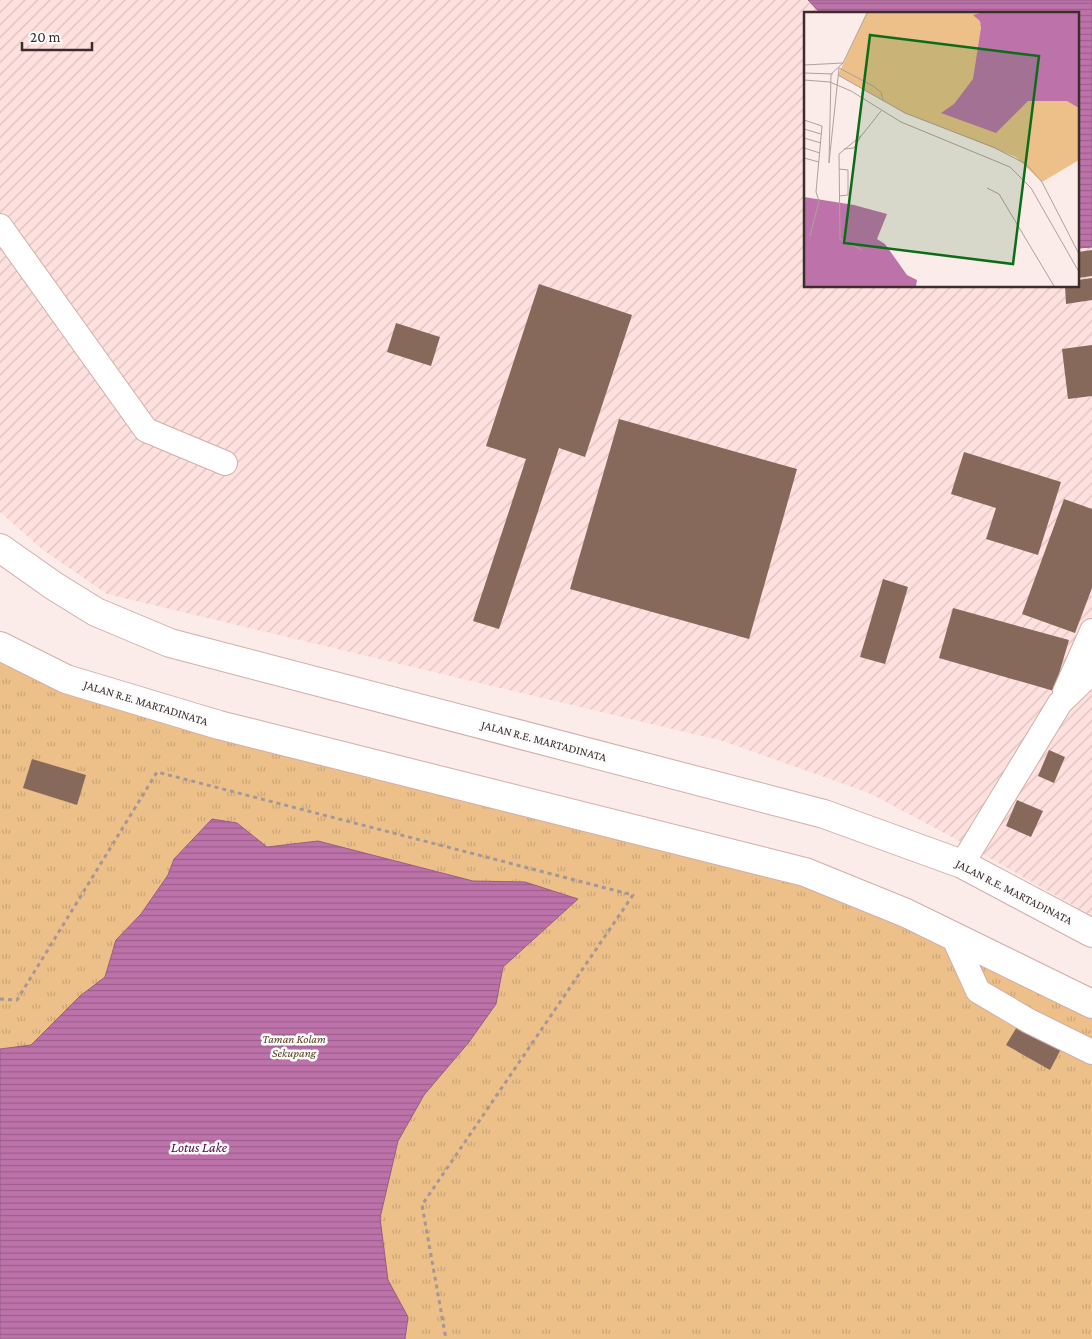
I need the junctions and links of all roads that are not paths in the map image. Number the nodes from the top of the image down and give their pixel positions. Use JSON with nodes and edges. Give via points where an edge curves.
{"nodes":[{"id":1,"x":0,"y":226,"type":"edge"},
{"id":2,"x":225,"y":463,"type":"dead end"},
{"id":3,"x":0,"y":548,"type":"edge"},
{"id":4,"x":1092,"y":631,"type":"edge"},
{"id":5,"x":0,"y":646,"type":"edge"},
{"id":6,"x":1092,"y":672,"type":"edge"},
{"id":7,"x":1060,"y":703,"type":"junction"},
{"id":8,"x":962,"y":864,"type":"junction"},
{"id":9,"x":1092,"y":933,"type":"edge"},
{"id":10,"x":954,"y":936,"type":"junction"},
{"id":11,"x":1092,"y":1004,"type":"edge"},
{"id":12,"x":1092,"y":1052,"type":"edge"}],
"edges":[{"from":1,"to":2,"type":"street","via":[[146,430]]},
{"from":3,"to":8,"type":"highway","name":"JALAN R.E. MARTADINATA","via":[[96,612],[170,643],[824,814]]},
{"from":4,"to":7,"type":"street"},
{"from":5,"to":10,"type":"highway","name":"JALAN R.E. MARTADINATA","via":[[66,679],[219,725],[805,872]]},
{"from":6,"to":7,"type":"street"},
{"from":7,"to":8,"type":"street"},
{"from":8,"to":9,"type":"highway","name":"JALAN R.E. MARTADINATA"},
{"from":10,"to":11,"type":"highway","name":"JALAN R.E. MARTADINATA"},
{"from":10,"to":12,"type":"street","via":[[978,991]]}]}
